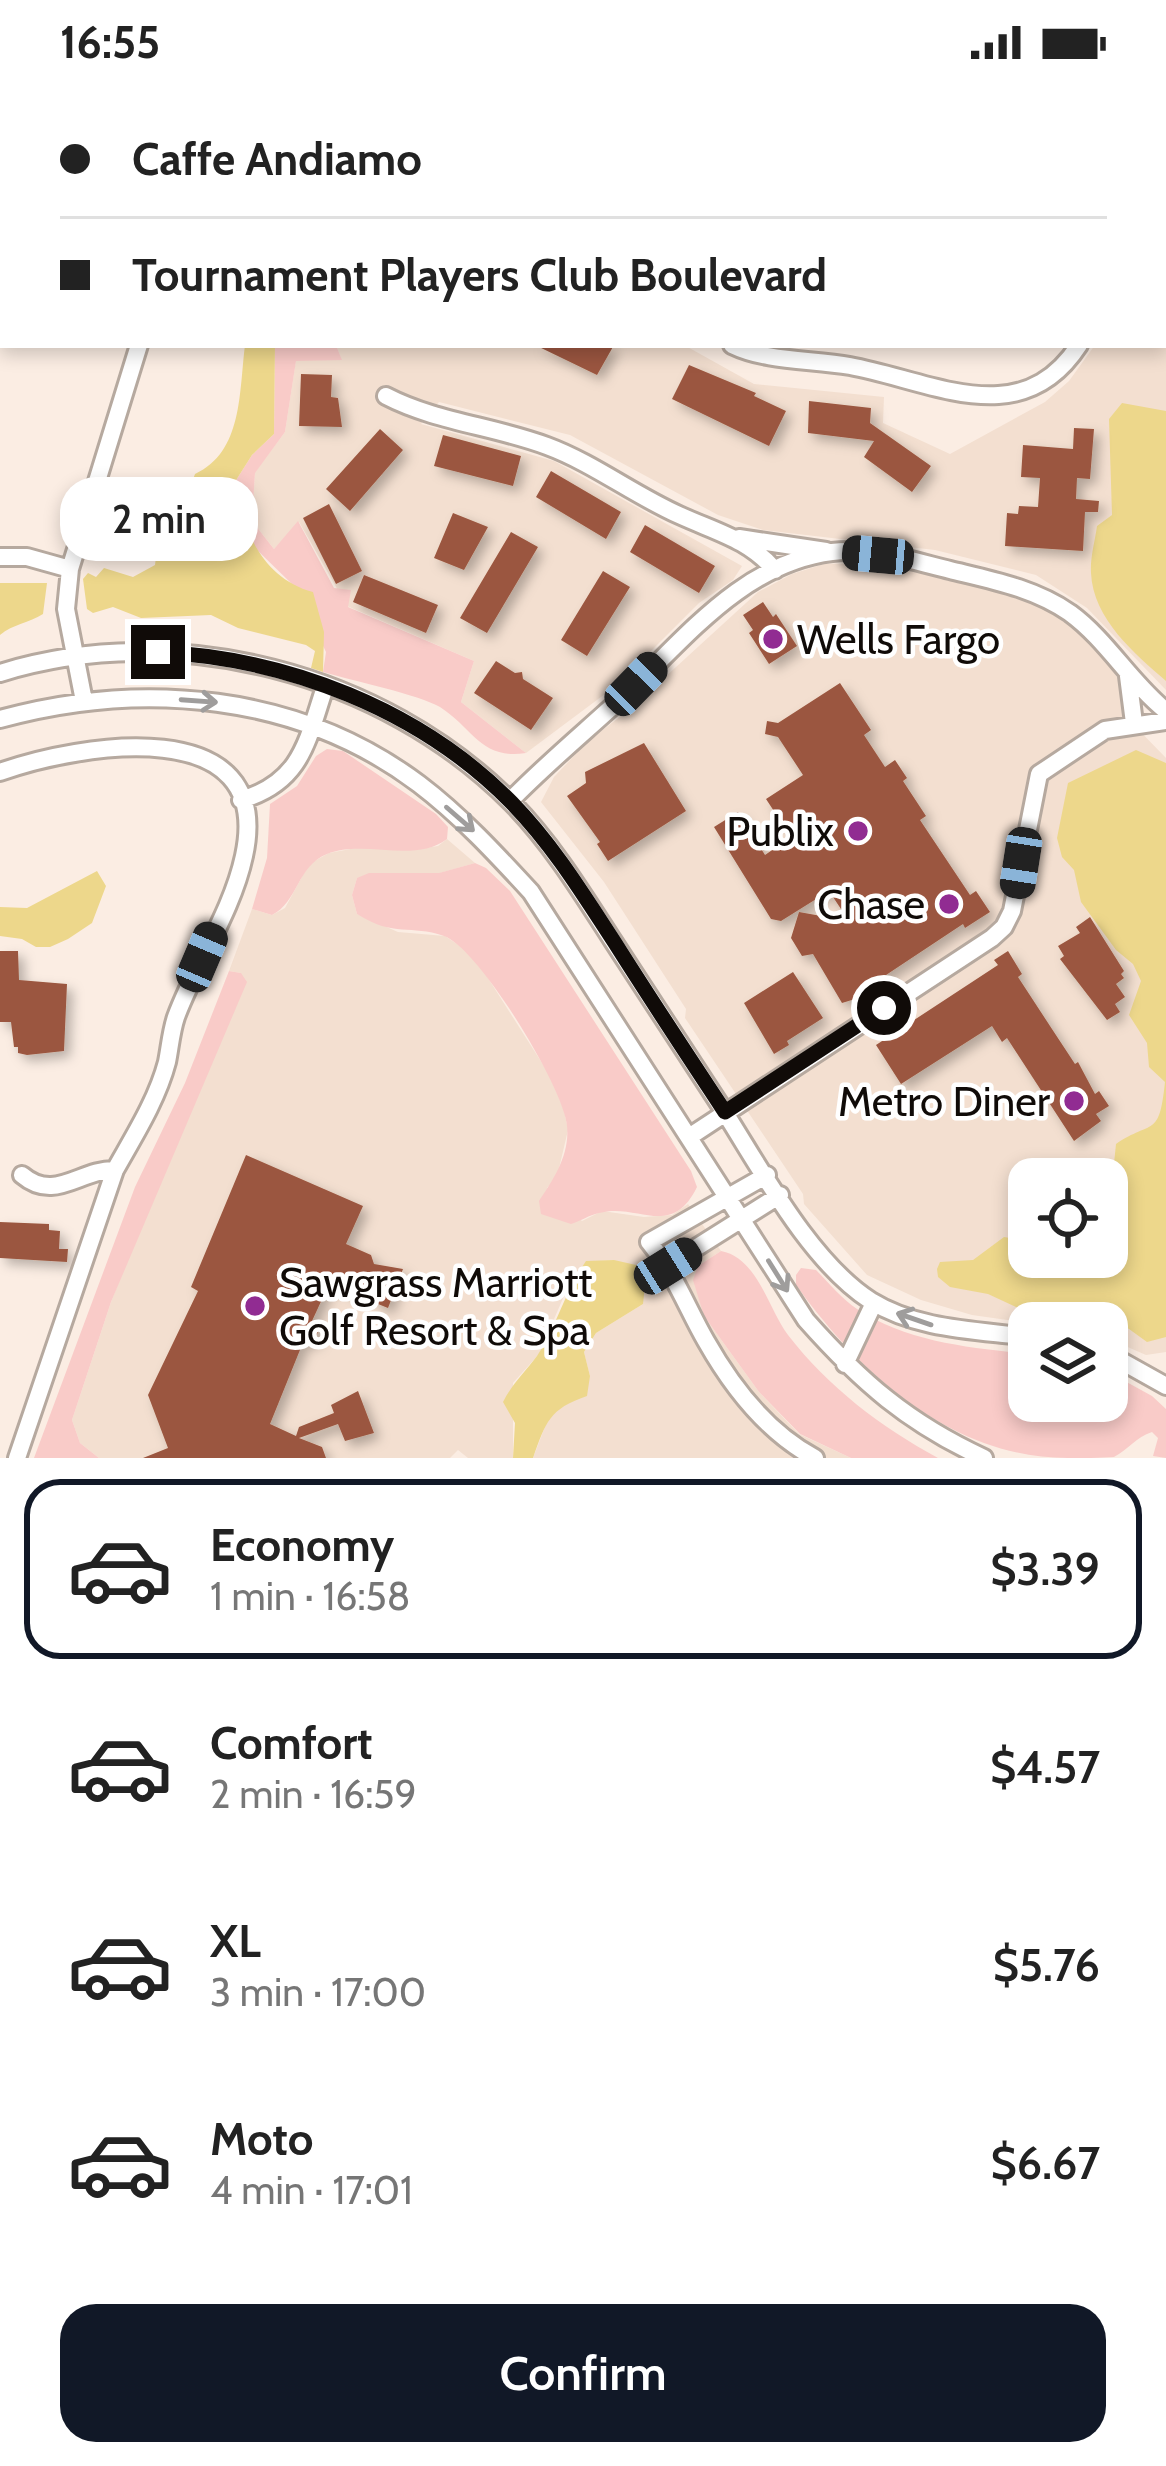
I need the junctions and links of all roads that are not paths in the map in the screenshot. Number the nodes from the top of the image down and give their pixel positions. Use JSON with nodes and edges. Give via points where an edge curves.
{"nodes":[{"id":1,"x":138,"y":348,"type":"edge"},
{"id":2,"x":740,"y":348,"type":"edge"},
{"id":3,"x":1077,"y":348,"type":"edge"},
{"id":4,"x":386,"y":396,"type":"dead end"},
{"id":5,"x":738,"y":538,"type":"junction"},
{"id":6,"x":833,"y":552,"type":"junction"},
{"id":7,"x":0,"y":557,"type":"edge"},
{"id":8,"x":70,"y":569,"type":"junction"},
{"id":9,"x":775,"y":570,"type":"junction"},
{"id":10,"x":77,"y":656,"type":"junction"},
{"id":11,"x":1126,"y":669,"type":"junction"},
{"id":12,"x":0,"y":673,"type":"edge"},
{"id":13,"x":325,"y":687,"type":"junction"},
{"id":14,"x":84,"y":700,"type":"junction"},
{"id":15,"x":1166,"y":711,"type":"edge"},
{"id":16,"x":0,"y":719,"type":"edge"},
{"id":17,"x":1166,"y":721,"type":"edge"},
{"id":18,"x":1134,"y":723,"type":"junction"},
{"id":19,"x":313,"y":724,"type":"junction"},
{"id":20,"x":1166,"y":734,"type":"edge"},
{"id":21,"x":0,"y":772,"type":"edge"},
{"id":22,"x":241,"y":800,"type":"junction"},
{"id":23,"x":510,"y":801,"type":"junction"},
{"id":24,"x":725,"y":1112,"type":"junction"},
{"id":25,"x":688,"y":1137,"type":"junction"},
{"id":26,"x":115,"y":1170,"type":"junction"},
{"id":27,"x":22,"y":1175,"type":"dead end"},
{"id":28,"x":766,"y":1175,"type":"junction"},
{"id":29,"x":780,"y":1195,"type":"junction"},
{"id":30,"x":729,"y":1197,"type":"junction"},
{"id":31,"x":743,"y":1219,"type":"junction"},
{"id":32,"x":668,"y":1266,"type":"junction"},
{"id":33,"x":874,"y":1303,"type":"junction"},
{"id":34,"x":1008,"y":1334,"type":"edge"},
{"id":35,"x":845,"y":1364,"type":"junction"},
{"id":36,"x":1128,"y":1365,"type":"edge"},
{"id":37,"x":1166,"y":1386,"type":"edge"},
{"id":38,"x":16,"y":1458,"type":"edge"},
{"id":39,"x":815,"y":1458,"type":"edge"},
{"id":40,"x":984,"y":1458,"type":"edge"}],
"edges":[{"from":1,"to":8,"type":"street"},
{"from":2,"to":3,"type":"street","via":[[988,396],[1045,382]]},
{"from":4,"to":5,"type":"street","via":[[543,444]]},
{"from":5,"to":6,"type":"street"},
{"from":5,"to":9,"type":"street"},
{"from":6,"to":9,"type":"street"},
{"from":6,"to":11,"type":"street","via":[[912,561],[1029,592],[1070,613]]},
{"from":7,"to":8,"type":"street"},
{"from":8,"to":10,"type":"street","via":[[66,609]]},
{"from":9,"to":23,"type":"street","via":[[712,611]]},
{"from":10,"to":12,"type":"street"},
{"from":10,"to":13,"type":"street","via":[[212,656]]},
{"from":10,"to":14,"type":"street"},
{"from":11,"to":15,"type":"street"},
{"from":11,"to":18,"type":"street"},
{"from":13,"to":19,"type":"street"},
{"from":13,"to":23,"type":"street","via":[[409,724]]},
{"from":14,"to":16,"type":"street"},
{"from":14,"to":19,"type":"street","one_way":true,"via":[[233,703]]},
{"from":17,"to":18,"type":"street"},
{"from":18,"to":20,"type":"street"},
{"from":18,"to":24,"type":"street","via":[[1105,730],[1039,774],[1004,927]]},
{"from":19,"to":22,"type":"street","via":[[290,774]]},
{"from":19,"to":25,"type":"street","one_way":true,"via":[[419,784],[531,892]]},
{"from":21,"to":22,"type":"street","via":[[92,750],[176,749],[210,760]]},
{"from":22,"to":26,"type":"street","via":[[247,832],[240,870],[176,1019],[166,1065]]},
{"from":23,"to":24,"type":"street","via":[[561,860]]},
{"from":24,"to":25,"type":"street"},
{"from":24,"to":28,"type":"street"},
{"from":25,"to":30,"type":"street"},
{"from":26,"to":27,"type":"street","via":[[62,1187]]},
{"from":26,"to":38,"type":"street"},
{"from":28,"to":29,"type":"street"},
{"from":28,"to":30,"type":"street"},
{"from":29,"to":31,"type":"street"},
{"from":29,"to":33,"type":"street","via":[[826,1260]]},
{"from":30,"to":31,"type":"street"},
{"from":30,"to":32,"type":"street","via":[[649,1242]]},
{"from":31,"to":32,"type":"street"},
{"from":31,"to":35,"type":"street","one_way":true,"via":[[806,1320]]},
{"from":32,"to":39,"type":"street","via":[[735,1384],[781,1436]]},
{"from":34,"to":33,"type":"street","one_way":true,"via":[[933,1325]]},
{"from":33,"to":35,"type":"street"},
{"from":35,"to":40,"type":"street","via":[[907,1417]]},
{"from":36,"to":37,"type":"street"}]}
